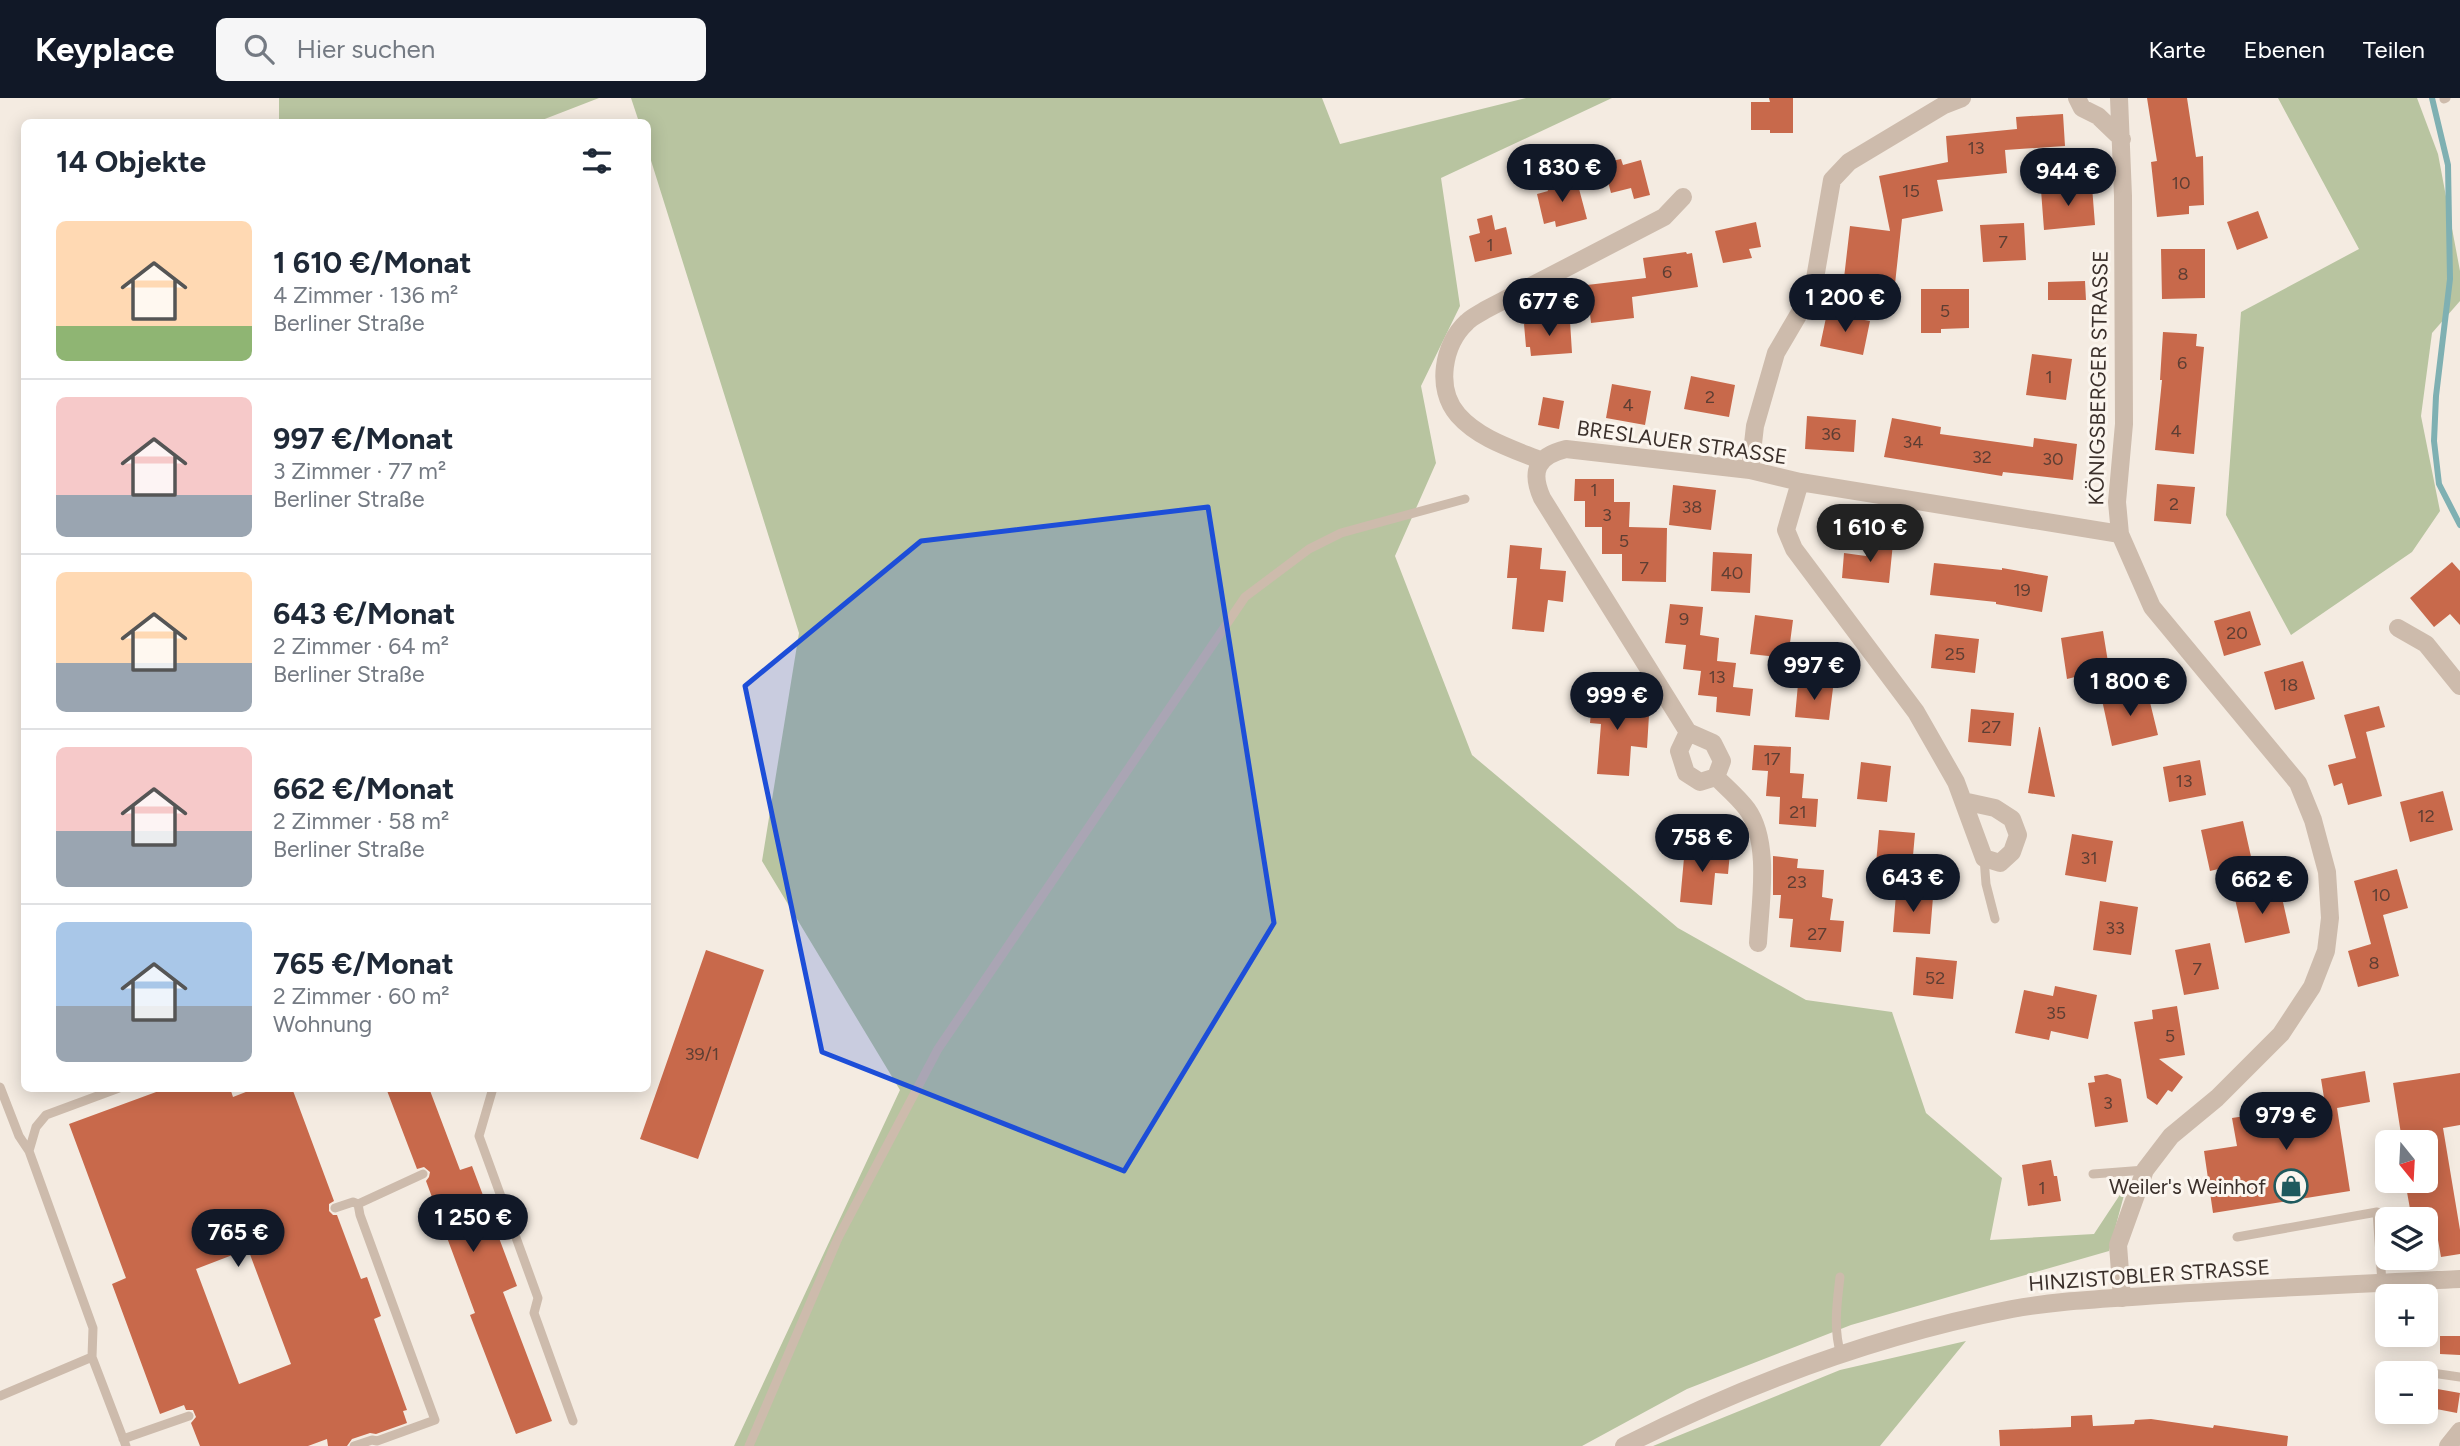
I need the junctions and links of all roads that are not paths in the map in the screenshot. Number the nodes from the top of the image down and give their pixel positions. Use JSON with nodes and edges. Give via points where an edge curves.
{"nodes":[{"id":1,"x":1962,"y":98,"type":"edge"},
{"id":2,"x":2077,"y":98,"type":"edge"},
{"id":3,"x":2119,"y":98,"type":"edge"},
{"id":4,"x":2122,"y":139,"type":"junction"},
{"id":5,"x":1683,"y":197,"type":"dead end"},
{"id":6,"x":1542,"y":461,"type":"junction"},
{"id":7,"x":1751,"y":470,"type":"junction"},
{"id":8,"x":1800,"y":482,"type":"junction"},
{"id":9,"x":1465,"y":499,"type":"dead end"},
{"id":10,"x":2120,"y":534,"type":"junction"},
{"id":11,"x":2398,"y":628,"type":"dead end"},
{"id":12,"x":2460,"y":686,"type":"edge"},
{"id":13,"x":1688,"y":732,"type":"junction"},
{"id":14,"x":1716,"y":777,"type":"junction"},
{"id":15,"x":1962,"y":801,"type":"junction"},
{"id":16,"x":1984,"y":858,"type":"junction"},
{"id":17,"x":1996,"y":919,"type":"dead end"},
{"id":18,"x":1758,"y":943,"type":"dead end"},
{"id":19,"x":0,"y":1087,"type":"edge"},
{"id":20,"x":108,"y":1092,"type":"edge"},
{"id":21,"x":492,"y":1092,"type":"edge"},
{"id":22,"x":29,"y":1151,"type":"junction"},
{"id":23,"x":2145,"y":1170,"type":"junction"},
{"id":24,"x":423,"y":1174,"type":"dead end"},
{"id":25,"x":2093,"y":1174,"type":"dead end"},
{"id":26,"x":358,"y":1204,"type":"junction"},
{"id":27,"x":335,"y":1209,"type":"dead end"},
{"id":28,"x":2237,"y":1237,"type":"dead end"},
{"id":29,"x":1840,"y":1277,"type":"dead end"},
{"id":30,"x":2460,"y":1279,"type":"edge"},
{"id":31,"x":2382,"y":1283,"type":"junction"},
{"id":32,"x":2122,"y":1298,"type":"junction"},
{"id":33,"x":1841,"y":1355,"type":"junction"},
{"id":34,"x":92,"y":1357,"type":"junction"},
{"id":35,"x":2438,"y":1374,"type":"edge"},
{"id":36,"x":2460,"y":1377,"type":"edge"},
{"id":37,"x":0,"y":1396,"type":"edge"},
{"id":38,"x":189,"y":1416,"type":"dead end"},
{"id":39,"x":573,"y":1421,"type":"dead end"},
{"id":40,"x":2460,"y":1431,"type":"edge"},
{"id":41,"x":124,"y":1443,"type":"edge"},
{"id":42,"x":354,"y":1446,"type":"edge"},
{"id":43,"x":749,"y":1446,"type":"edge"},
{"id":44,"x":1625,"y":1446,"type":"edge"},
{"id":45,"x":2448,"y":1446,"type":"edge"}],
"edges":[{"from":1,"to":7,"type":"street","via":[[1849,162],[1832,180],[1813,290],[1776,353],[1755,426]]},
{"from":2,"to":4,"type":"street","via":[[2082,108]]},
{"from":3,"to":4,"type":"street","name":"KÖNIGSBERGER STRASSE"},
{"from":4,"to":10,"type":"street","name":"KÖNIGSBERGER STRASSE"},
{"from":5,"to":6,"type":"street","via":[[1664,217],[1467,321],[1451,344],[1443,374],[1457,414],[1489,439]]},
{"from":6,"to":7,"type":"street","name":"BRESLAUER STRASSE","via":[[1550,453],[1566,449]]},
{"from":6,"to":13,"type":"street","via":[[1535,482],[1542,498]]},
{"from":7,"to":8,"type":"street","name":"BRESLAUER STRASSE"},
{"from":8,"to":10,"type":"street","name":"BRESLAUER STRASSE"},
{"from":8,"to":15,"type":"street","via":[[1786,530],[1794,549],[1916,712]]},
{"from":9,"to":43,"type":"lane","via":[[1341,533],[1309,549],[1245,597],[938,1049],[838,1238]]},
{"from":10,"to":23,"type":"street","name":"KÖNIGSBERGER STRASSE","via":[[2152,607],[2298,783],[2328,872],[2330,918],[2326,951],[2312,987],[2281,1034],[2171,1136]]},
{"from":11,"to":12,"type":"street","via":[[2426,644]]},
{"from":13,"to":14,"type":"street","via":[[1713,743],[1722,761]]},
{"from":13,"to":14,"type":"street","via":[[1679,751],[1686,773],[1700,782]]},
{"from":14,"to":18,"type":"street","via":[[1748,811],[1758,836],[1762,856]]},
{"from":15,"to":16,"type":"street"},
{"from":15,"to":16,"type":"street","via":[[1994,808],[2012,819],[2018,835],[2012,852],[2000,863]]},
{"from":16,"to":17,"type":"lane"},
{"from":19,"to":22,"type":"lane"},
{"from":20,"to":22,"type":"lane","via":[[46,1115],[36,1126]]},
{"from":21,"to":39,"type":"lane","via":[[479,1136],[538,1298],[534,1313]]},
{"from":22,"to":34,"type":"lane","via":[[93,1328]]},
{"from":23,"to":25,"type":"lane"},
{"from":23,"to":32,"type":"street","name":"KÖNIGSBERGER STRASSE","via":[[2118,1245]]},
{"from":24,"to":26,"type":"lane"},
{"from":26,"to":27,"type":"lane"},
{"from":26,"to":42,"type":"lane","via":[[435,1420]]},
{"from":28,"to":31,"type":"lane","via":[[2376,1212]]},
{"from":29,"to":33,"type":"lane","via":[[1836,1340]]},
{"from":30,"to":31,"type":"street","name":"HINZISTOBLER STRASSE"},
{"from":31,"to":32,"type":"street","name":"HINZISTOBLER STRASSE"},
{"from":32,"to":33,"type":"street","name":"HINZISTOBLER STRASSE","via":[[2013,1309]]},
{"from":33,"to":44,"type":"street","name":"HINZISTOBLER STRASSE","via":[[1729,1397]]},
{"from":34,"to":37,"type":"lane"},
{"from":34,"to":41,"type":"lane"},
{"from":35,"to":36,"type":"lane"},
{"from":38,"to":41,"type":"lane"},
{"from":40,"to":45,"type":"street"}]}
